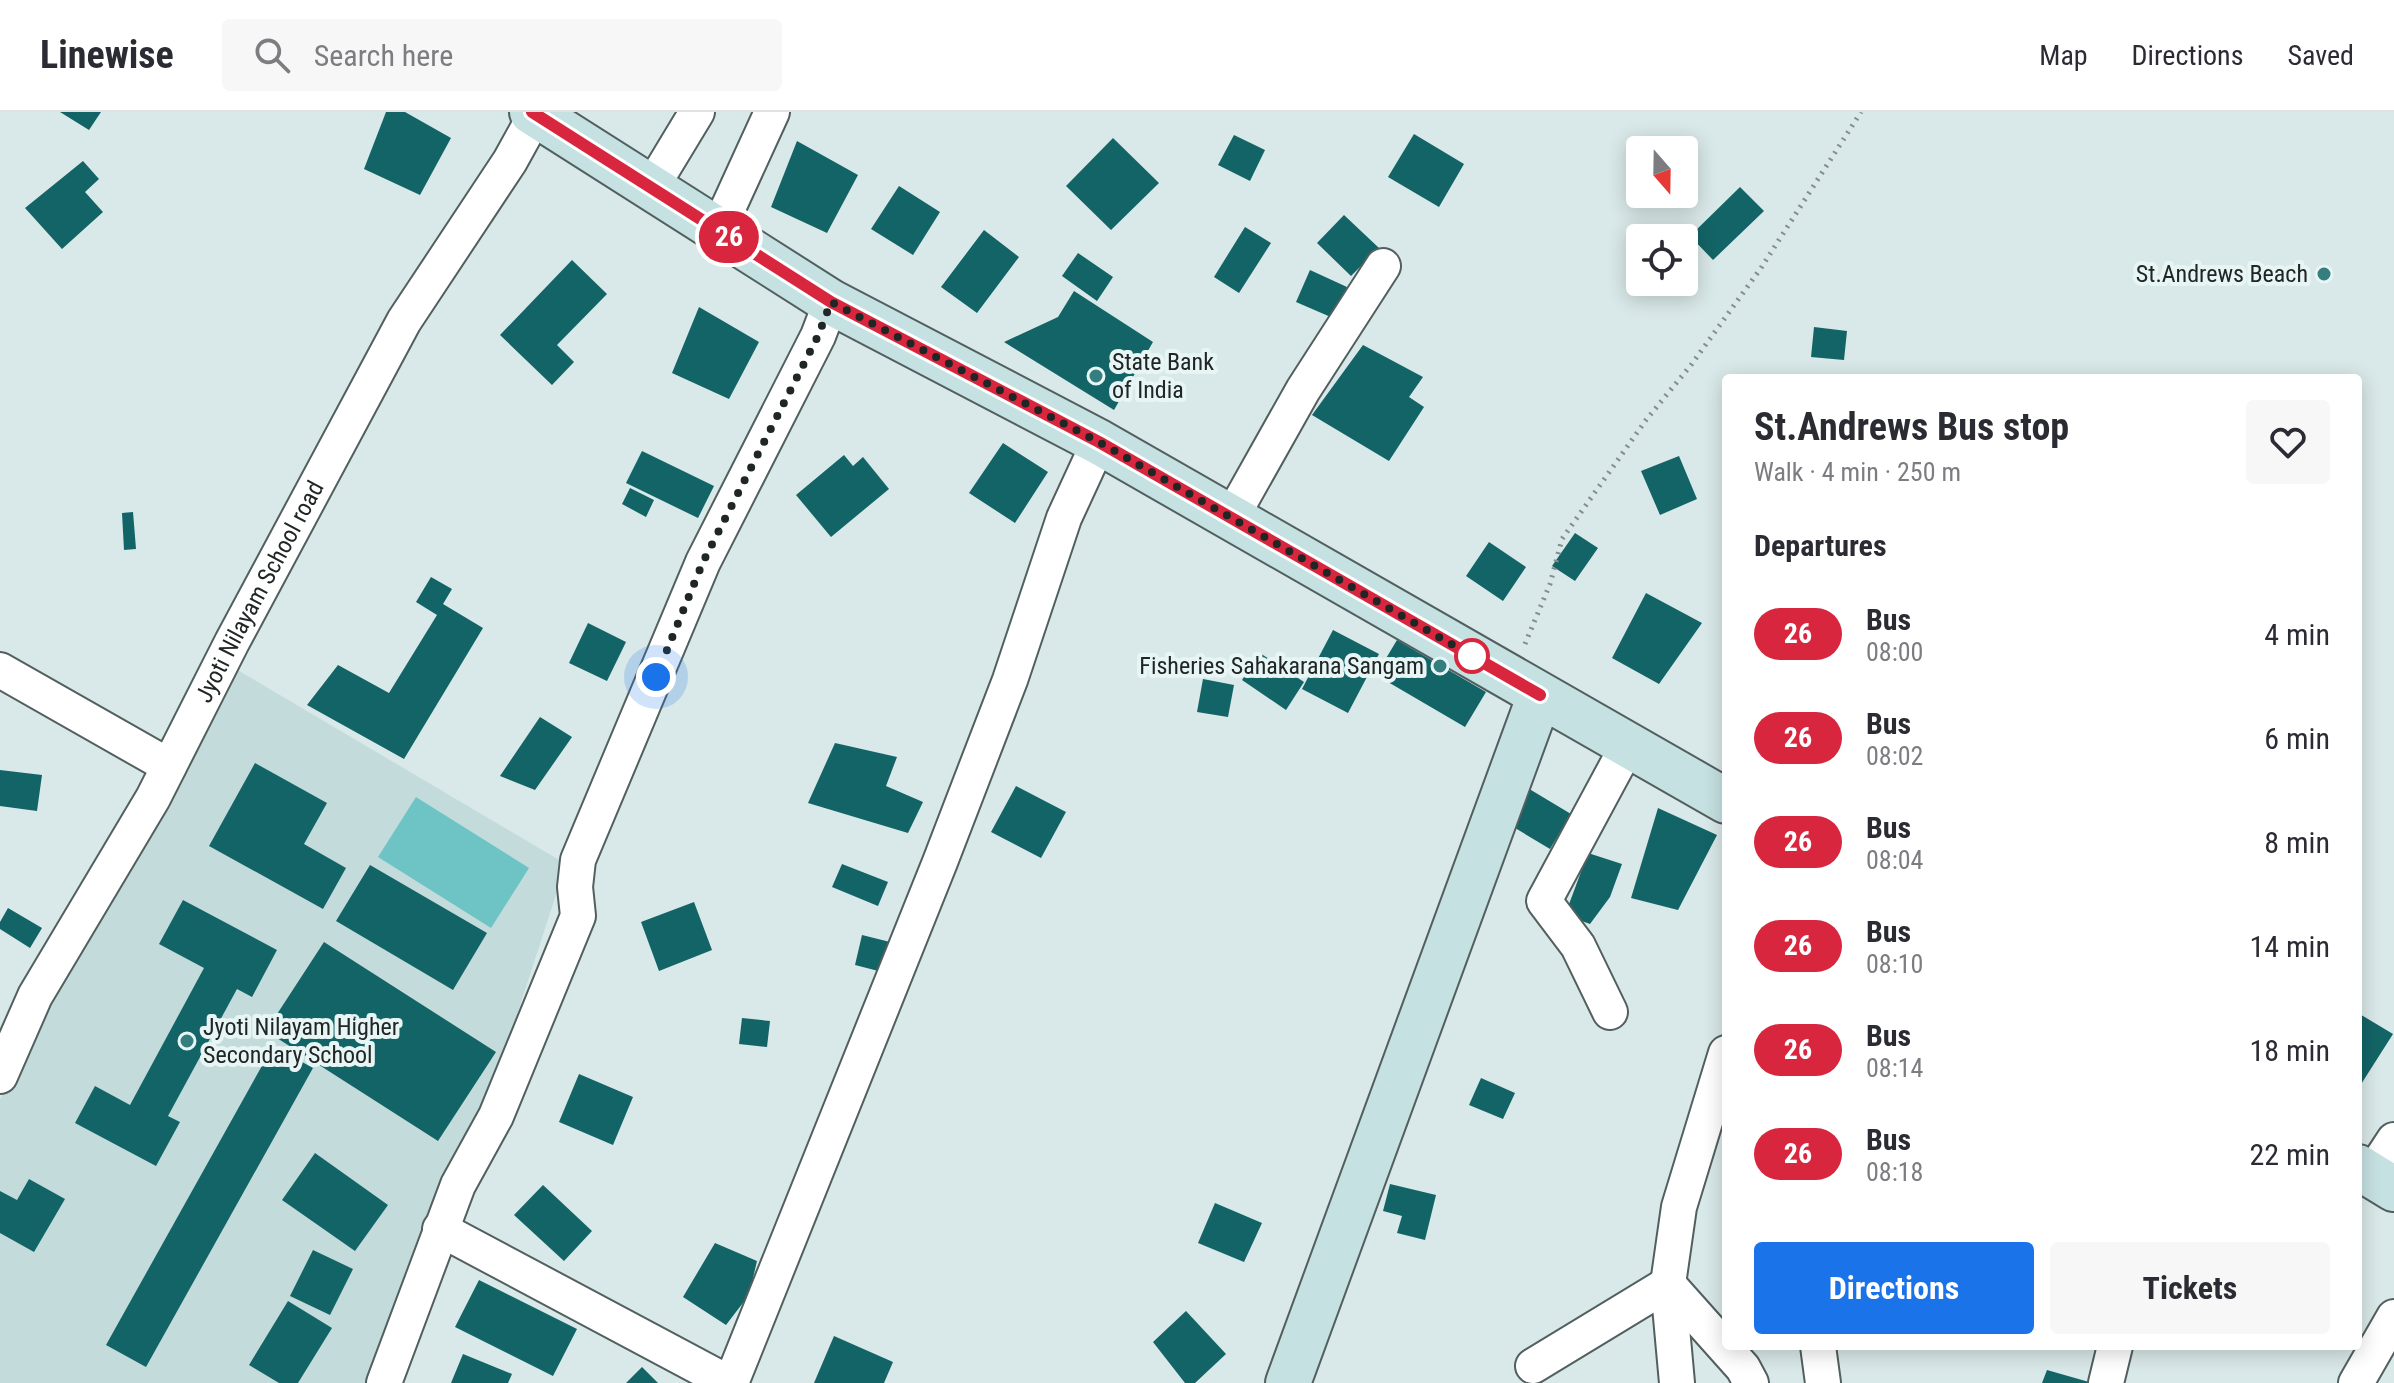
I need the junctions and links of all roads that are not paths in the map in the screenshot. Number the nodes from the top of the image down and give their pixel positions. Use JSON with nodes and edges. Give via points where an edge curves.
{"nodes":[{"id":1,"x":697,"y":112,"type":"edge"},
{"id":2,"x":772,"y":112,"type":"edge"},
{"id":3,"x":535,"y":113,"type":"edge"},
{"id":4,"x":651,"y":188,"type":"junction"},
{"id":5,"x":718,"y":230,"type":"junction"},
{"id":6,"x":1383,"y":266,"type":"dead end"},
{"id":7,"x":831,"y":302,"type":"junction"},
{"id":8,"x":1099,"y":442,"type":"junction"},
{"id":9,"x":1231,"y":518,"type":"junction"},
{"id":10,"x":0,"y":670,"type":"edge"},
{"id":11,"x":1526,"y":686,"type":"junction"},
{"id":12,"x":1628,"y":745,"type":"junction"},
{"id":13,"x":169,"y":766,"type":"junction"},
{"id":14,"x":1722,"y":799,"type":"edge"},
{"id":15,"x":1610,"y":1012,"type":"dead end"},
{"id":16,"x":1722,"y":1066,"type":"edge"},
{"id":17,"x":0,"y":1076,"type":"edge"},
{"id":18,"x":440,"y":1229,"type":"junction"},
{"id":19,"x":1668,"y":1284,"type":"junction"},
{"id":20,"x":2394,"y":1317,"type":"edge"},
{"id":21,"x":1722,"y":1344,"type":"edge"},
{"id":22,"x":1727,"y":1350,"type":"edge"},
{"id":23,"x":1819,"y":1350,"type":"edge"},
{"id":24,"x":2114,"y":1350,"type":"edge"},
{"id":25,"x":1533,"y":1366,"type":"dead end"},
{"id":26,"x":384,"y":1383,"type":"edge"},
{"id":27,"x":730,"y":1383,"type":"edge"},
{"id":28,"x":1288,"y":1383,"type":"edge"},
{"id":29,"x":1677,"y":1383,"type":"edge"},
{"id":30,"x":1751,"y":1383,"type":"edge"},
{"id":31,"x":1823,"y":1383,"type":"edge"},
{"id":32,"x":2106,"y":1383,"type":"edge"},
{"id":33,"x":2356,"y":1383,"type":"edge"}],
"edges":[{"from":1,"to":4,"type":"street"},
{"from":2,"to":5,"type":"street"},
{"from":3,"to":4,"type":"main road"},
{"from":3,"to":13,"type":"street","name":"Jyoti Nilayam School road","via":[[510,161],[404,321]]},
{"from":4,"to":5,"type":"main road"},
{"from":5,"to":7,"type":"main road"},
{"from":6,"to":9,"type":"street","via":[[1303,390]]},
{"from":7,"to":8,"type":"main road"},
{"from":7,"to":18,"type":"street","via":[[703,562],[578,860],[578,916],[496,1116]]},
{"from":8,"to":9,"type":"main road"},
{"from":8,"to":27,"type":"street","via":[[1064,518],[1010,680],[940,862]]},
{"from":9,"to":11,"type":"main road"},
{"from":10,"to":13,"type":"street"},
{"from":11,"to":12,"type":"main road"},
{"from":11,"to":28,"type":"main road"},
{"from":12,"to":14,"type":"main road"},
{"from":12,"to":15,"type":"street","via":[[1544,901],[1578,946]]},
{"from":13,"to":17,"type":"street","name":"Jyoti Nilayam School road","via":[[35,996]]},
{"from":16,"to":19,"type":"street","via":[[1679,1207]]},
{"from":18,"to":26,"type":"street"},
{"from":18,"to":27,"type":"street"},
{"from":19,"to":21,"type":"street"},
{"from":19,"to":25,"type":"street"},
{"from":19,"to":29,"type":"street"},
{"from":20,"to":33,"type":"street"},
{"from":22,"to":30,"type":"street"},
{"from":23,"to":31,"type":"street"},
{"from":24,"to":32,"type":"street"}]}
